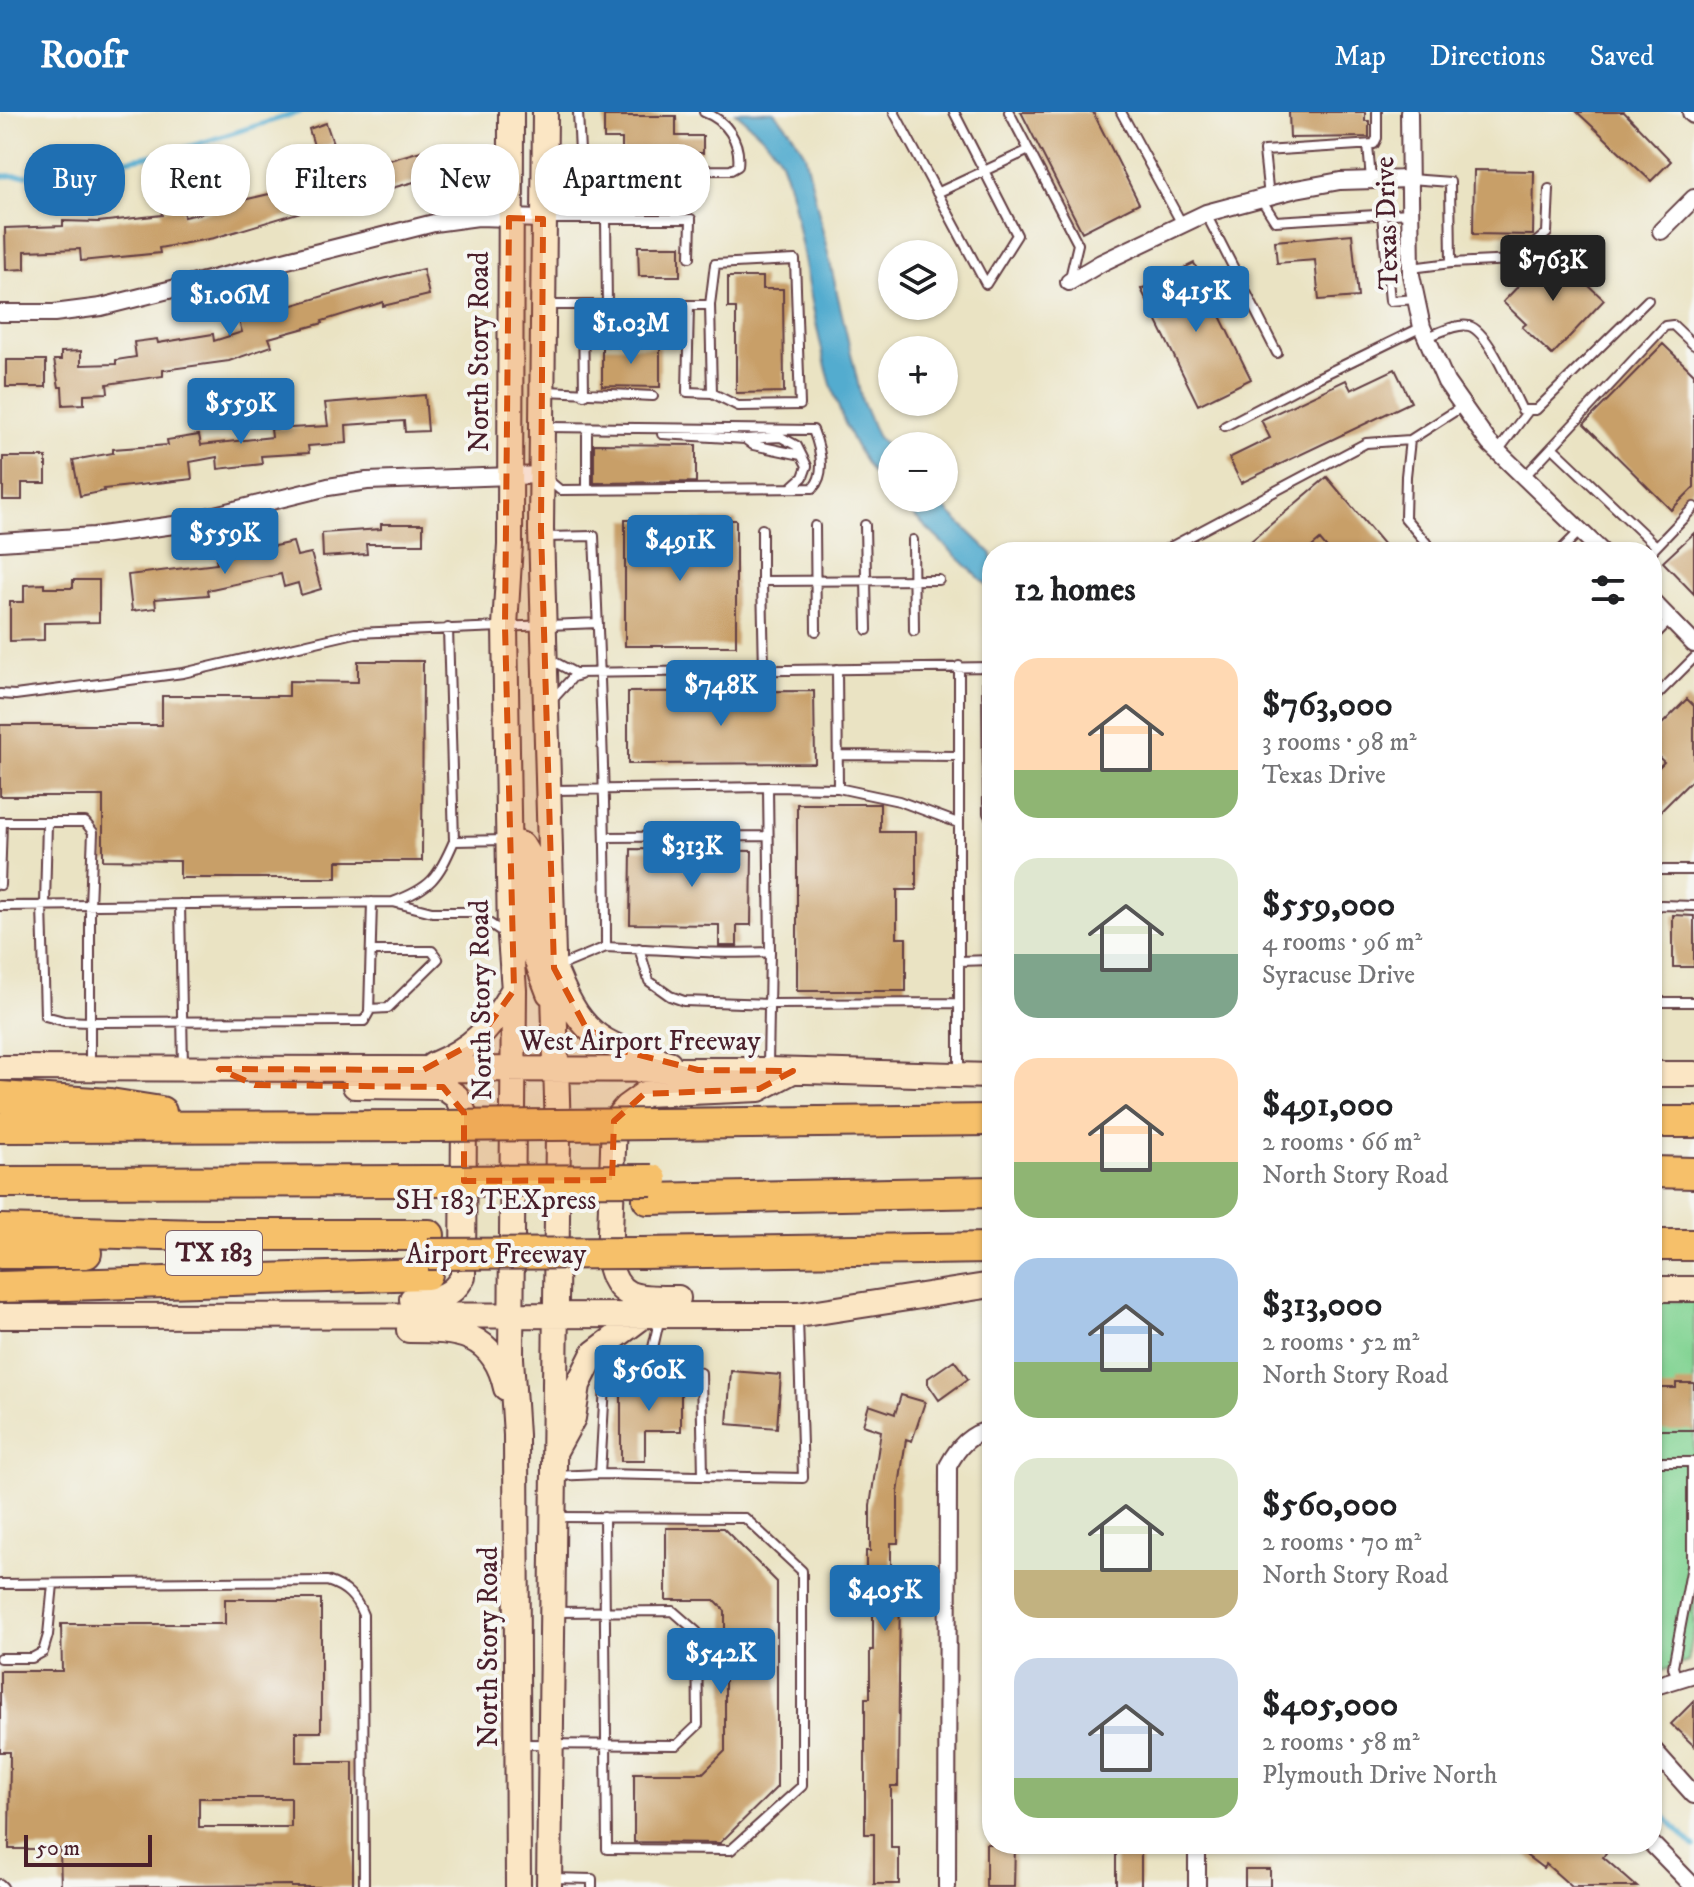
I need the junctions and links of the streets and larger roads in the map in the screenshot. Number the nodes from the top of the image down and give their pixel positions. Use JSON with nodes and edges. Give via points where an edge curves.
{"nodes":[{"id":1,"x":511,"y":112,"type":"edge"},
{"id":2,"x":545,"y":112,"type":"edge"},
{"id":3,"x":1409,"y":112,"type":"edge"},
{"id":4,"x":1409,"y":179,"type":"junction"},
{"id":5,"x":1694,"y":198,"type":"edge"},
{"id":6,"x":509,"y":218,"type":"junction"},
{"id":7,"x":543,"y":219,"type":"junction"},
{"id":8,"x":1661,"y":231,"type":"dead end"},
{"id":9,"x":1069,"y":282,"type":"road end"},
{"id":10,"x":0,"y":313,"type":"edge"},
{"id":11,"x":510,"y":474,"type":"junction"},
{"id":12,"x":541,"y":475,"type":"junction"},
{"id":13,"x":0,"y":542,"type":"edge"},
{"id":14,"x":1592,"y":542,"type":"edge"},
{"id":15,"x":1662,"y":611,"type":"edge"},
{"id":16,"x":1694,"y":644,"type":"edge"},
{"id":17,"x":508,"y":840,"type":"junction"},
{"id":18,"x":554,"y":968,"type":"junction"},
{"id":19,"x":514,"y":990,"type":"junction"},
{"id":20,"x":554,"y":1007,"type":"junction"},
{"id":21,"x":0,"y":1068,"type":"edge"},
{"id":22,"x":219,"y":1069,"type":"junction"},
{"id":23,"x":423,"y":1070,"type":"junction"},
{"id":24,"x":513,"y":1070,"type":"junction"},
{"id":25,"x":698,"y":1070,"type":"junction"},
{"id":26,"x":793,"y":1071,"type":"junction"},
{"id":27,"x":555,"y":1072,"type":"junction"},
{"id":28,"x":1662,"y":1074,"type":"edge"},
{"id":29,"x":1694,"y":1074,"type":"edge"},
{"id":30,"x":982,"y":1076,"type":"edge"},
{"id":31,"x":0,"y":1097,"type":"edge"},
{"id":32,"x":982,"y":1120,"type":"edge"},
{"id":33,"x":1662,"y":1122,"type":"edge"},
{"id":34,"x":1694,"y":1122,"type":"edge"},
{"id":35,"x":254,"y":1126,"type":"junction"},
{"id":36,"x":0,"y":1127,"type":"edge"},
{"id":37,"x":1662,"y":1172,"type":"edge"},
{"id":38,"x":1694,"y":1173,"type":"edge"},
{"id":39,"x":982,"y":1174,"type":"edge"},
{"id":40,"x":0,"y":1182,"type":"edge"},
{"id":41,"x":650,"y":1189,"type":"junction"},
{"id":42,"x":433,"y":1190,"type":"junction"},
{"id":43,"x":982,"y":1192,"type":"edge"},
{"id":44,"x":1662,"y":1192,"type":"edge"},
{"id":45,"x":1694,"y":1192,"type":"edge"},
{"id":46,"x":0,"y":1200,"type":"edge"},
{"id":47,"x":0,"y":1230,"type":"edge"},
{"id":48,"x":1662,"y":1245,"type":"edge"},
{"id":49,"x":1694,"y":1245,"type":"edge"},
{"id":50,"x":982,"y":1248,"type":"edge"},
{"id":51,"x":0,"y":1253,"type":"edge"},
{"id":52,"x":428,"y":1254,"type":"junction"},
{"id":53,"x":982,"y":1286,"type":"edge"},
{"id":54,"x":0,"y":1287,"type":"edge"},
{"id":55,"x":1662,"y":1289,"type":"edge"},
{"id":56,"x":1694,"y":1289,"type":"edge"},
{"id":57,"x":823,"y":1309,"type":"junction"},
{"id":58,"x":557,"y":1313,"type":"junction"},
{"id":59,"x":653,"y":1314,"type":"junction"},
{"id":60,"x":511,"y":1315,"type":"junction"},
{"id":61,"x":0,"y":1316,"type":"edge"},
{"id":62,"x":220,"y":1316,"type":"junction"},
{"id":63,"x":982,"y":1431,"type":"edge"},
{"id":64,"x":516,"y":1435,"type":"junction"},
{"id":65,"x":554,"y":1451,"type":"junction"},
{"id":66,"x":1694,"y":1674,"type":"edge"},
{"id":67,"x":1662,"y":1684,"type":"edge"},
{"id":68,"x":1662,"y":1759,"type":"edge"},
{"id":69,"x":1694,"y":1795,"type":"edge"},
{"id":70,"x":1197,"y":1854,"type":"edge"},
{"id":71,"x":1662,"y":1854,"type":"edge"},
{"id":72,"x":549,"y":1883,"type":"edge"},
{"id":73,"x":518,"y":1887,"type":"edge"},
{"id":74,"x":947,"y":1887,"type":"edge"},
{"id":75,"x":1197,"y":1887,"type":"edge"},
{"id":76,"x":1694,"y":1887,"type":"edge"}],
"edges":[{"from":1,"to":6,"type":"main road","name":"North Story Road"},
{"from":2,"to":7,"type":"main road"},
{"from":3,"to":4,"type":"street","name":"Texas Drive"},
{"from":4,"to":9,"type":"street","via":[[1340,181],[1206,213]]},
{"from":4,"to":14,"type":"street","name":"Texas Drive","via":[[1416,299],[1446,382],[1498,451]]},
{"from":5,"to":8,"type":"street"},
{"from":6,"to":7,"type":"street"},
{"from":6,"to":10,"type":"street","via":[[478,217],[393,232],[101,307]]},
{"from":6,"to":11,"type":"main road","name":"North Story Road"},
{"from":7,"to":12,"type":"main road"},
{"from":11,"to":12,"type":"street"},
{"from":11,"to":13,"type":"street","via":[[367,481],[174,525]]},
{"from":11,"to":17,"type":"main road","name":"North Story Road","via":[[505,626]]},
{"from":12,"to":18,"type":"main road"},
{"from":15,"to":16,"type":"street"},
{"from":17,"to":19,"type":"main road","name":"North Story Road"},
{"from":17,"to":20,"type":"main road","via":[[522,845],[528,855],[533,951]]},
{"from":18,"to":20,"type":"main road"},
{"from":18,"to":25,"type":"main road","via":[[585,1026],[616,1049]]},
{"from":19,"to":23,"type":"main road","via":[[477,1041]]},
{"from":19,"to":24,"type":"main road","name":"North Story Road"},
{"from":20,"to":27,"type":"main road"},
{"from":21,"to":22,"type":"main road","name":"West Airport Freeway"},
{"from":22,"to":23,"type":"main road","name":"West Airport Freeway"},
{"from":22,"to":62,"type":"main road","via":[[255,1085],[443,1087],[457,1097],[464,1113],[463,1277],[456,1289],[442,1298],[258,1302]]},
{"from":23,"to":24,"type":"main road","name":"West Airport Freeway"},
{"from":24,"to":27,"type":"main road","name":"West Airport Freeway"},
{"from":24,"to":60,"type":"main road","name":"North Story Road"},
{"from":25,"to":26,"type":"main road","name":"West Airport Freeway"},
{"from":25,"to":27,"type":"main road","name":"West Airport Freeway"},
{"from":26,"to":30,"type":"main road","name":"West Airport Freeway"},
{"from":26,"to":57,"type":"main road","via":[[759,1089],[644,1094],[626,1107],[614,1121],[609,1261],[612,1279],[634,1297],[795,1302]]},
{"from":27,"to":58,"type":"main road"},
{"from":28,"to":29,"type":"main road"},
{"from":31,"to":35,"type":"highway","via":[[110,1104]]},
{"from":32,"to":35,"type":"highway","bridge":true},
{"from":33,"to":34,"type":"highway"},
{"from":35,"to":36,"type":"highway"},
{"from":37,"to":38,"type":"highway"},
{"from":39,"to":41,"type":"highway","name":"SH 183 TEXpress"},
{"from":40,"to":42,"type":"highway","name":"SH 183 TEXpress"},
{"from":41,"to":42,"type":"highway","name":"SH 183 TEXpress","bridge":true},
{"from":41,"to":43,"type":"highway","name":"SH 183 TEXpress"},
{"from":42,"to":46,"type":"highway","name":"SH 183 TEXpress"},
{"from":44,"to":45,"type":"highway"},
{"from":47,"to":52,"type":"highway","via":[[201,1235]]},
{"from":48,"to":49,"type":"highway"},
{"from":50,"to":52,"type":"highway","name":"Airport Freeway","number":"TX 183","bridge":true},
{"from":51,"to":52,"type":"highway","name":"Airport Freeway","number":"TX 183"},
{"from":52,"to":54,"type":"highway"},
{"from":53,"to":57,"type":"main road"},
{"from":55,"to":56,"type":"main road"},
{"from":57,"to":59,"type":"main road","via":[[798,1315]]},
{"from":58,"to":59,"type":"main road"},
{"from":58,"to":60,"type":"main road"},
{"from":58,"to":65,"type":"main road"},
{"from":59,"to":65,"type":"main road","via":[[594,1353],[578,1385],[573,1418]]},
{"from":60,"to":62,"type":"main road"},
{"from":60,"to":64,"type":"main road","name":"North Story Road"},
{"from":61,"to":62,"type":"main road"},
{"from":62,"to":64,"type":"main road","via":[[259,1328],[461,1333],[497,1362]]},
{"from":63,"to":74,"type":"street","via":[[957,1449],[948,1466]]},
{"from":64,"to":73,"type":"main road","name":"North Story Road"},
{"from":65,"to":72,"type":"main road"},
{"from":66,"to":67,"type":"street"},
{"from":68,"to":69,"type":"street"},
{"from":70,"to":75,"type":"street"},
{"from":71,"to":76,"type":"street"}]}
